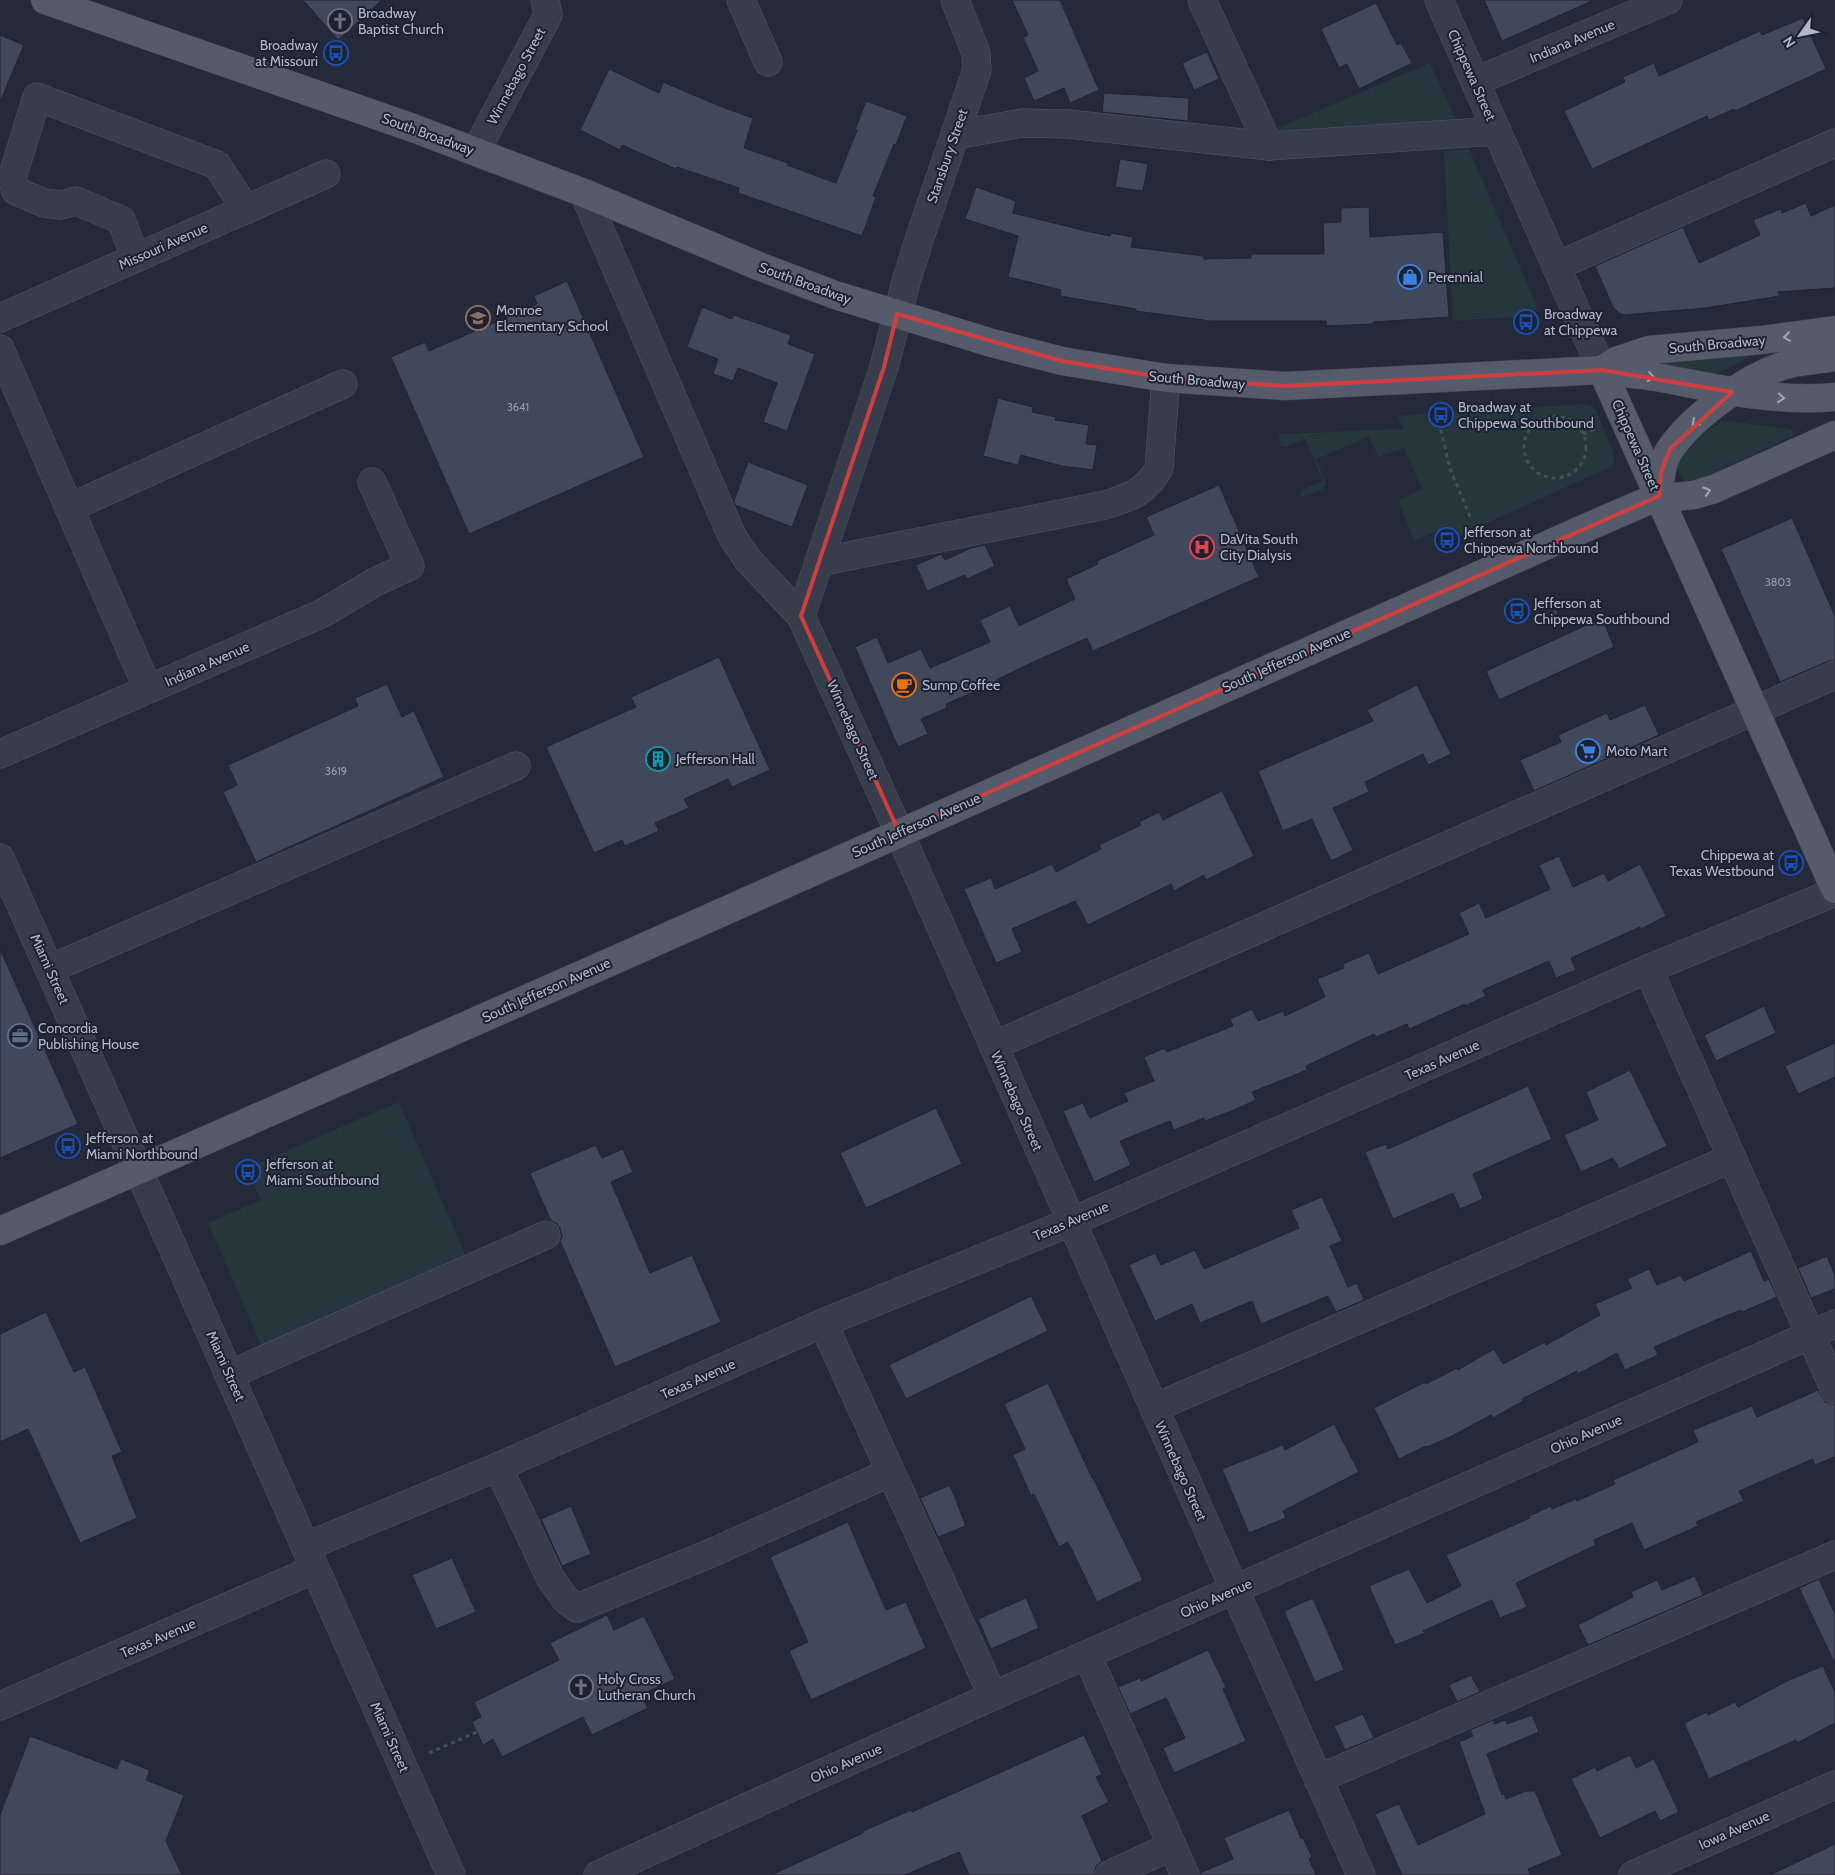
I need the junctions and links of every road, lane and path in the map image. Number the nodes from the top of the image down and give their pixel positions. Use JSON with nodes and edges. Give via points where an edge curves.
{"nodes":[{"id":1,"x":45,"y":0,"type":"edge"},
{"id":2,"x":545,"y":0,"type":"edge"},
{"id":3,"x":741,"y":0,"type":"edge"},
{"id":4,"x":955,"y":0,"type":"edge"},
{"id":5,"x":1202,"y":0,"type":"edge"},
{"id":6,"x":1439,"y":0,"type":"edge"},
{"id":7,"x":1666,"y":0,"type":"edge"},
{"id":8,"x":768,"y":62,"type":"dead end"},
{"id":9,"x":1476,"y":81,"type":"junction"},
{"id":10,"x":1497,"y":131,"type":"junction"},
{"id":11,"x":955,"y":135,"type":"junction"},
{"id":12,"x":1835,"y":143,"type":"edge"},
{"id":13,"x":1269,"y":146,"type":"junction"},
{"id":14,"x":476,"y":151,"type":"junction"},
{"id":15,"x":326,"y":174,"type":"dead end"},
{"id":16,"x":584,"y":193,"type":"junction"},
{"id":17,"x":246,"y":210,"type":"junction"},
{"id":18,"x":136,"y":258,"type":"junction"},
{"id":19,"x":1557,"y":266,"type":"junction"},
{"id":20,"x":897,"y":314,"type":"junction"},
{"id":21,"x":0,"y":318,"type":"edge"},
{"id":22,"x":1835,"y":330,"type":"edge"},
{"id":23,"x":0,"y":349,"type":"edge"},
{"id":24,"x":1835,"y":357,"type":"edge"},
{"id":25,"x":1602,"y":370,"type":"junction"},
{"id":26,"x":1166,"y":378,"type":"junction"},
{"id":27,"x":343,"y":384,"type":"dead end"},
{"id":28,"x":1732,"y":392,"type":"junction"},
{"id":29,"x":1835,"y":397,"type":"edge"},
{"id":30,"x":1439,"y":422,"type":"dead end"},
{"id":31,"x":1595,"y":429,"type":"dead end"},
{"id":32,"x":1583,"y":434,"type":"junction"},
{"id":33,"x":1835,"y":435,"type":"edge"},
{"id":34,"x":372,"y":482,"type":"dead end"},
{"id":35,"x":1659,"y":496,"type":"junction"},
{"id":36,"x":69,"y":508,"type":"junction"},
{"id":37,"x":1471,"y":519,"type":"dead end"},
{"id":38,"x":819,"y":562,"type":"junction"},
{"id":39,"x":1551,"y":603,"type":"dead end"},
{"id":40,"x":801,"y":616,"type":"junction"},
{"id":41,"x":1560,"y":623,"type":"dead end"},
{"id":42,"x":1835,"y":675,"type":"edge"},
{"id":43,"x":148,"y":689,"type":"junction"},
{"id":44,"x":1754,"y":710,"type":"junction"},
{"id":45,"x":0,"y":754,"type":"edge"},
{"id":46,"x":516,"y":766,"type":"dead end"},
{"id":47,"x":899,"y":832,"type":"junction"},
{"id":48,"x":0,"y":858,"type":"edge"},
{"id":49,"x":1835,"y":890,"type":"edge"},
{"id":50,"x":50,"y":969,"type":"junction"},
{"id":51,"x":1648,"y":969,"type":"junction"},
{"id":52,"x":993,"y":1046,"type":"junction"},
{"id":53,"x":1732,"y":1158,"type":"junction"},
{"id":54,"x":140,"y":1170,"type":"junction"},
{"id":55,"x":1071,"y":1222,"type":"junction"},
{"id":56,"x":0,"y":1231,"type":"edge"},
{"id":57,"x":546,"y":1235,"type":"dead end"},
{"id":58,"x":823,"y":1323,"type":"junction"},
{"id":59,"x":1823,"y":1330,"type":"edge"},
{"id":60,"x":229,"y":1375,"type":"junction"},
{"id":61,"x":1835,"y":1390,"type":"edge"},
{"id":62,"x":1154,"y":1408,"type":"junction"},
{"id":63,"x":498,"y":1467,"type":"junction"},
{"id":64,"x":891,"y":1472,"type":"junction"},
{"id":65,"x":1835,"y":1555,"type":"edge"},
{"id":66,"x":310,"y":1558,"type":"junction"},
{"id":67,"x":1234,"y":1590,"type":"junction"},
{"id":68,"x":1087,"y":1655,"type":"junction"},
{"id":69,"x":993,"y":1696,"type":"junction"},
{"id":70,"x":0,"y":1706,"type":"edge"},
{"id":71,"x":477,"y":1732,"type":"dead end"},
{"id":72,"x":429,"y":1753,"type":"dead end"},
{"id":73,"x":1318,"y":1779,"type":"junction"},
{"id":74,"x":1835,"y":1785,"type":"edge"},
{"id":75,"x":1172,"y":1846,"type":"junction"},
{"id":76,"x":452,"y":1875,"type":"edge"},
{"id":77,"x":598,"y":1875,"type":"edge"},
{"id":78,"x":1108,"y":1875,"type":"edge"},
{"id":79,"x":1185,"y":1875,"type":"edge"},
{"id":80,"x":1361,"y":1875,"type":"edge"},
{"id":81,"x":1633,"y":1875,"type":"edge"}],
"edges":[{"from":1,"to":14,"type":"main road","name":"South Broadway"},
{"from":2,"to":14,"type":"street","name":"Winnebago Street","via":[[548,15]]},
{"from":3,"to":8,"type":"street"},
{"from":4,"to":11,"type":"street","name":"Stansbury Street","via":[[976,53],[977,70]]},
{"from":5,"to":13,"type":"street"},
{"from":6,"to":9,"type":"street","name":"Chippewa Street"},
{"from":7,"to":9,"type":"street","name":"Indiana Avenue"},
{"from":9,"to":10,"type":"street","name":"Chippewa Street"},
{"from":10,"to":13,"type":"street"},
{"from":10,"to":19,"type":"street","name":"Chippewa Street"},
{"from":11,"to":13,"type":"street","via":[[1022,123],[1069,124]]},
{"from":11,"to":20,"type":"street","name":"Stansbury Street"},
{"from":12,"to":19,"type":"street"},
{"from":14,"to":16,"type":"main road","name":"South Broadway"},
{"from":15,"to":17,"type":"street","name":"Missouri Avenue"},
{"from":16,"to":20,"type":"main road","name":"South Broadway","via":[[761,267]]},
{"from":16,"to":40,"type":"street","name":"Winnebago Street","via":[[732,536],[748,560]]},
{"from":17,"to":18,"type":"street","name":"Missouri Avenue"},
{"from":17,"to":18,"type":"street","via":[[217,165],[37,97],[12,178],[16,191],[44,203],[61,205],[76,201],[121,220]]},
{"from":18,"to":21,"type":"street","name":"Missouri Avenue"},
{"from":19,"to":25,"type":"street","name":"Chippewa Street"},
{"from":20,"to":26,"type":"main road","name":"South Broadway","via":[[992,344],[1062,361]]},
{"from":20,"to":38,"type":"street","via":[[884,367]]},
{"from":22,"to":25,"type":"main road","name":"South Broadway","one_way":true,"via":[[1649,350],[1616,361]]},
{"from":23,"to":36,"type":"street"},
{"from":24,"to":28,"type":"main road","via":[[1790,364],[1752,379]]},
{"from":25,"to":26,"type":"main road","name":"South Broadway","via":[[1285,386]]},
{"from":25,"to":28,"type":"main road","name":"South Broadway","one_way":true},
{"from":25,"to":35,"type":"main road","name":"Chippewa Street"},
{"from":26,"to":38,"type":"street","via":[[1159,468],[1153,480],[1142,490],[1106,505]]},
{"from":27,"to":36,"type":"street"},
{"from":28,"to":29,"type":"main road","name":"South Broadway","one_way":true,"via":[[1812,400]]},
{"from":28,"to":35,"type":"main road","one_way":true,"via":[[1688,429],[1670,449],[1661,472]]},
{"from":30,"to":37,"type":"path","via":[[1450,469]]},
{"from":31,"to":32,"type":"path"},
{"from":32,"to":32,"type":"path","via":[[1586,445],[1582,464],[1567,476],[1545,477],[1528,464],[1524,453],[1525,437],[1533,424],[1542,418],[1563,416],[1572,420]]},
{"from":35,"to":33,"type":"main road","name":"South Jefferson Avenue","one_way":true,"via":[[1694,495],[1714,489]]},
{"from":34,"to":43,"type":"street","name":"Indiana Avenue","via":[[410,566],[375,582],[323,613]]},
{"from":35,"to":44,"type":"main road","name":"Chippewa Street"},
{"from":35,"to":47,"type":"main road","name":"South Jefferson Avenue"},
{"from":36,"to":43,"type":"street"},
{"from":38,"to":40,"type":"street"},
{"from":39,"to":41,"type":"path"},
{"from":40,"to":47,"type":"street","name":"Winnebago Street"},
{"from":42,"to":44,"type":"street"},
{"from":43,"to":45,"type":"street","name":"Indiana Avenue"},
{"from":44,"to":49,"type":"main road","name":"Chippewa Street"},
{"from":44,"to":52,"type":"street"},
{"from":46,"to":50,"type":"street"},
{"from":47,"to":52,"type":"street","name":"Winnebago Street"},
{"from":47,"to":54,"type":"main road","name":"South Jefferson Avenue"},
{"from":48,"to":50,"type":"street","name":"Miami Street"},
{"from":49,"to":51,"type":"street","name":"Texas Avenue"},
{"from":50,"to":54,"type":"street","name":"Miami Street"},
{"from":51,"to":53,"type":"street"},
{"from":51,"to":55,"type":"street","name":"Texas Avenue"},
{"from":52,"to":55,"type":"street","name":"Winnebago Street"},
{"from":53,"to":59,"type":"street"},
{"from":53,"to":62,"type":"street"},
{"from":54,"to":56,"type":"main road","name":"South Jefferson Avenue"},
{"from":54,"to":60,"type":"street","name":"Miami Street"},
{"from":55,"to":58,"type":"street","name":"Texas Avenue"},
{"from":55,"to":62,"type":"street","name":"Winnebago Street"},
{"from":57,"to":60,"type":"street"},
{"from":58,"to":63,"type":"street","name":"Texas Avenue"},
{"from":58,"to":64,"type":"street"},
{"from":59,"to":61,"type":"street"},
{"from":59,"to":67,"type":"street","name":"Ohio Avenue"},
{"from":60,"to":66,"type":"street","name":"Miami Street"},
{"from":62,"to":67,"type":"street","name":"Winnebago Street"},
{"from":63,"to":64,"type":"street","via":[[551,1579],[566,1600],[577,1608],[709,1554]]},
{"from":63,"to":66,"type":"street","name":"Texas Avenue"},
{"from":64,"to":69,"type":"street"},
{"from":65,"to":73,"type":"street"},
{"from":66,"to":70,"type":"street","name":"Texas Avenue"},
{"from":66,"to":76,"type":"street","name":"Miami Street"},
{"from":67,"to":68,"type":"street","name":"Ohio Avenue"},
{"from":67,"to":73,"type":"street","name":"Winnebago Street"},
{"from":68,"to":69,"type":"street","name":"Ohio Avenue"},
{"from":68,"to":75,"type":"street"},
{"from":69,"to":77,"type":"street","name":"Ohio Avenue"},
{"from":71,"to":72,"type":"path"},
{"from":73,"to":80,"type":"street","name":"Winnebago Street"},
{"from":74,"to":81,"type":"street","name":"Iowa Avenue"},
{"from":75,"to":78,"type":"street"},
{"from":75,"to":79,"type":"street"}]}
